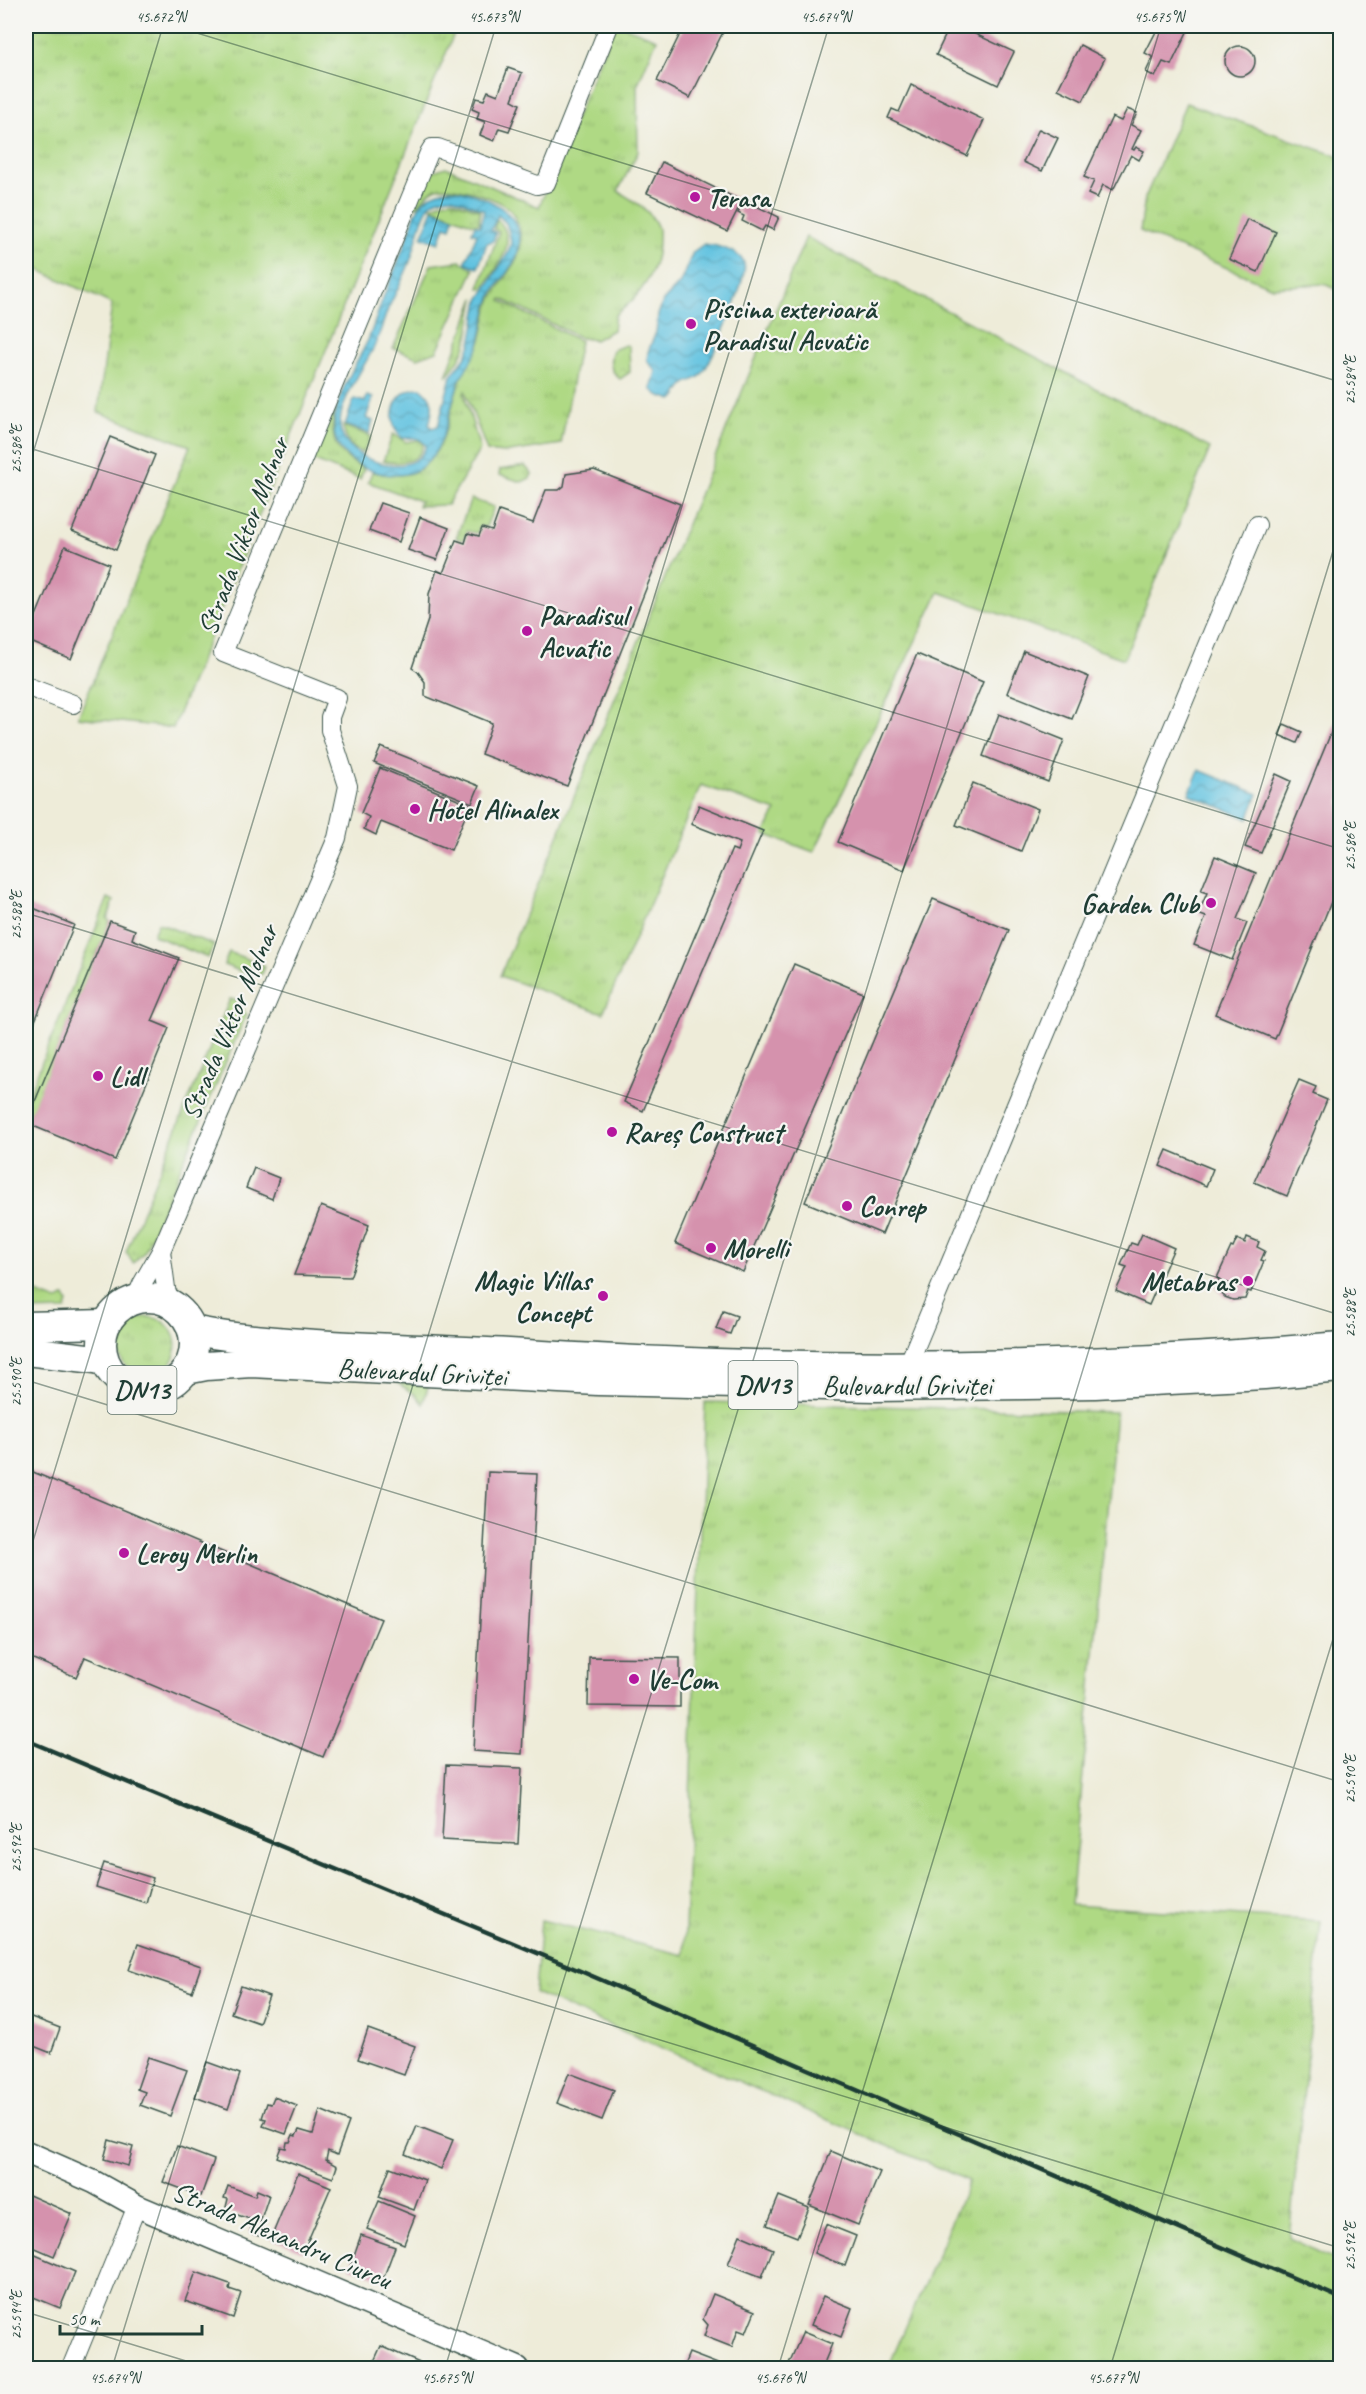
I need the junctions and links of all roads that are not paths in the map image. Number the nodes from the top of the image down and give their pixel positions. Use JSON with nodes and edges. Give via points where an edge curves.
{"nodes":[{"id":1,"x":609,"y":26,"type":"edge"},
{"id":2,"x":1257,"y":525,"type":"dead end"},
{"id":3,"x":26,"y":686,"type":"edge"},
{"id":4,"x":73,"y":704,"type":"dead end"},
{"id":5,"x":161,"y":1251,"type":"junction"},
{"id":6,"x":135,"y":1300,"type":"junction"},
{"id":7,"x":168,"y":1303,"type":"junction"},
{"id":8,"x":106,"y":1324,"type":"junction"},
{"id":9,"x":26,"y":1326,"type":"edge"},
{"id":10,"x":192,"y":1330,"type":"junction"},
{"id":11,"x":1341,"y":1346,"type":"edge"},
{"id":12,"x":26,"y":1351,"type":"edge"},
{"id":13,"x":104,"y":1360,"type":"junction"},
{"id":14,"x":908,"y":1365,"type":"junction"},
{"id":15,"x":1341,"y":1368,"type":"edge"},
{"id":16,"x":186,"y":1370,"type":"junction"},
{"id":17,"x":26,"y":2152,"type":"edge"},
{"id":18,"x":137,"y":2206,"type":"junction"},
{"id":19,"x":71,"y":2368,"type":"edge"},
{"id":20,"x":518,"y":2368,"type":"edge"}],
"edges":[{"from":1,"to":5,"type":"street","name":"Strada Viktor Molnar","via":[[546,183],[537,185],[432,148],[223,653],[337,698],[330,730],[348,786],[337,838]]},
{"from":2,"to":14,"type":"street"},
{"from":3,"to":4,"type":"street"},
{"from":5,"to":6,"type":"street","name":"Strada Viktor Molnar"},
{"from":5,"to":7,"type":"street"},
{"from":6,"to":7,"type":"main road","via":[[158,1299]]},
{"from":6,"to":8,"type":"main road","number":"DN13","via":[[121,1306]]},
{"from":7,"to":10,"type":"main road","number":"DN13","via":[[183,1314]]},
{"from":8,"to":9,"type":"main road","number":"DN13"},
{"from":8,"to":13,"type":"main road","number":"DN13"},
{"from":10,"to":14,"type":"main road","name":"Bulevardul Griviței","via":[[254,1340],[622,1361]]},
{"from":10,"to":16,"type":"main road","number":"DN13","via":[[194,1347]]},
{"from":11,"to":14,"type":"main road","name":"Bulevardul Griviței","via":[[1095,1363]]},
{"from":12,"to":13,"type":"main road","number":"DN13"},
{"from":13,"to":16,"type":"main road","number":"DN13","via":[[121,1382],[139,1390],[160,1389]]},
{"from":15,"to":16,"type":"main road","name":"Bulevardul Griviței","number":"DN13","via":[[1095,1384],[925,1387],[598,1382],[251,1363]]},
{"from":17,"to":18,"type":"street","name":"Strada Alexandru Ciurcu"},
{"from":18,"to":19,"type":"street"},
{"from":18,"to":20,"type":"street","name":"Strada Alexandru Ciurcu"}]}
